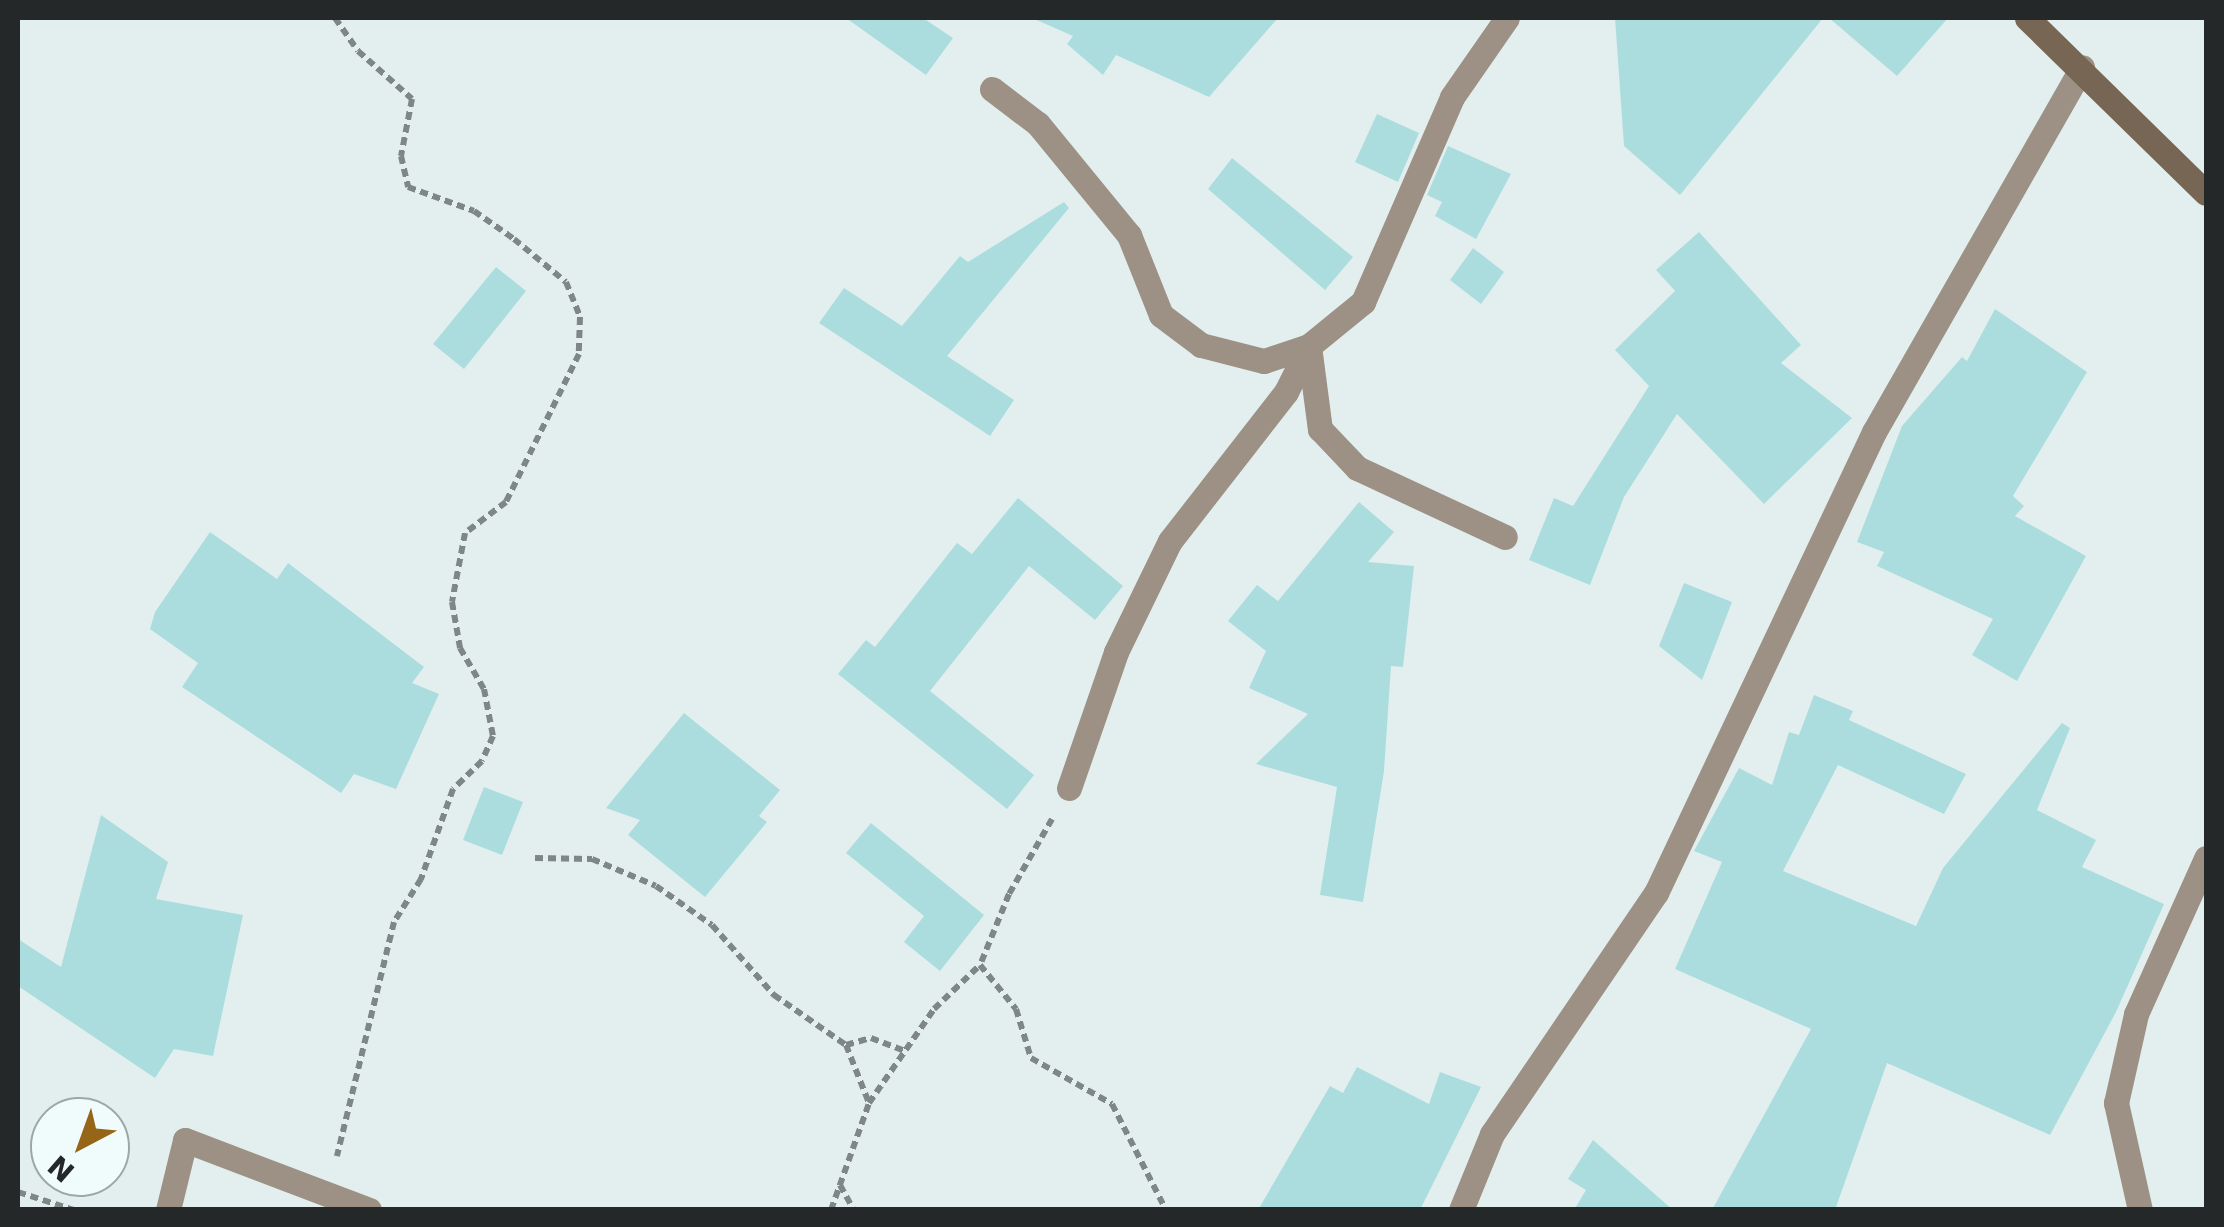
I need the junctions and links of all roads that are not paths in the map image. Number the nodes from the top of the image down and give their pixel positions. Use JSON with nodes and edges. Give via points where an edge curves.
{"nodes":[{"id":1,"x":1508,"y":18,"type":"edge"},
{"id":2,"x":2027,"y":18,"type":"edge"},
{"id":3,"x":2082,"y":67,"type":"junction"},
{"id":4,"x":992,"y":89,"type":"dead end"},
{"id":5,"x":2206,"y":193,"type":"edge"},
{"id":6,"x":1309,"y":346,"type":"junction"},
{"id":7,"x":1505,"y":537,"type":"dead end"},
{"id":8,"x":1070,"y":788,"type":"road end"},
{"id":9,"x":2206,"y":858,"type":"edge"},
{"id":10,"x":168,"y":1210,"type":"edge"},
{"id":11,"x":370,"y":1210,"type":"edge"},
{"id":12,"x":1461,"y":1210,"type":"edge"},
{"id":13,"x":2140,"y":1210,"type":"edge"}],
"edges":[{"from":1,"to":6,"type":"street","via":[[1452,97],[1363,302]]},
{"from":2,"to":3,"type":"main road"},
{"from":3,"to":5,"type":"main road"},
{"from":3,"to":12,"type":"street","via":[[1874,432],[1656,893],[1492,1134]]},
{"from":4,"to":6,"type":"street","via":[[1038,124],[1129,235],[1161,316],[1201,345],[1264,362]]},
{"from":6,"to":7,"type":"street","via":[[1320,429],[1356,468]]},
{"from":6,"to":8,"type":"street","via":[[1286,392],[1170,541],[1116,652]]},
{"from":9,"to":13,"type":"street","via":[[2136,1014],[2116,1102]]},
{"from":10,"to":11,"type":"street","via":[[184,1140]]}]}
